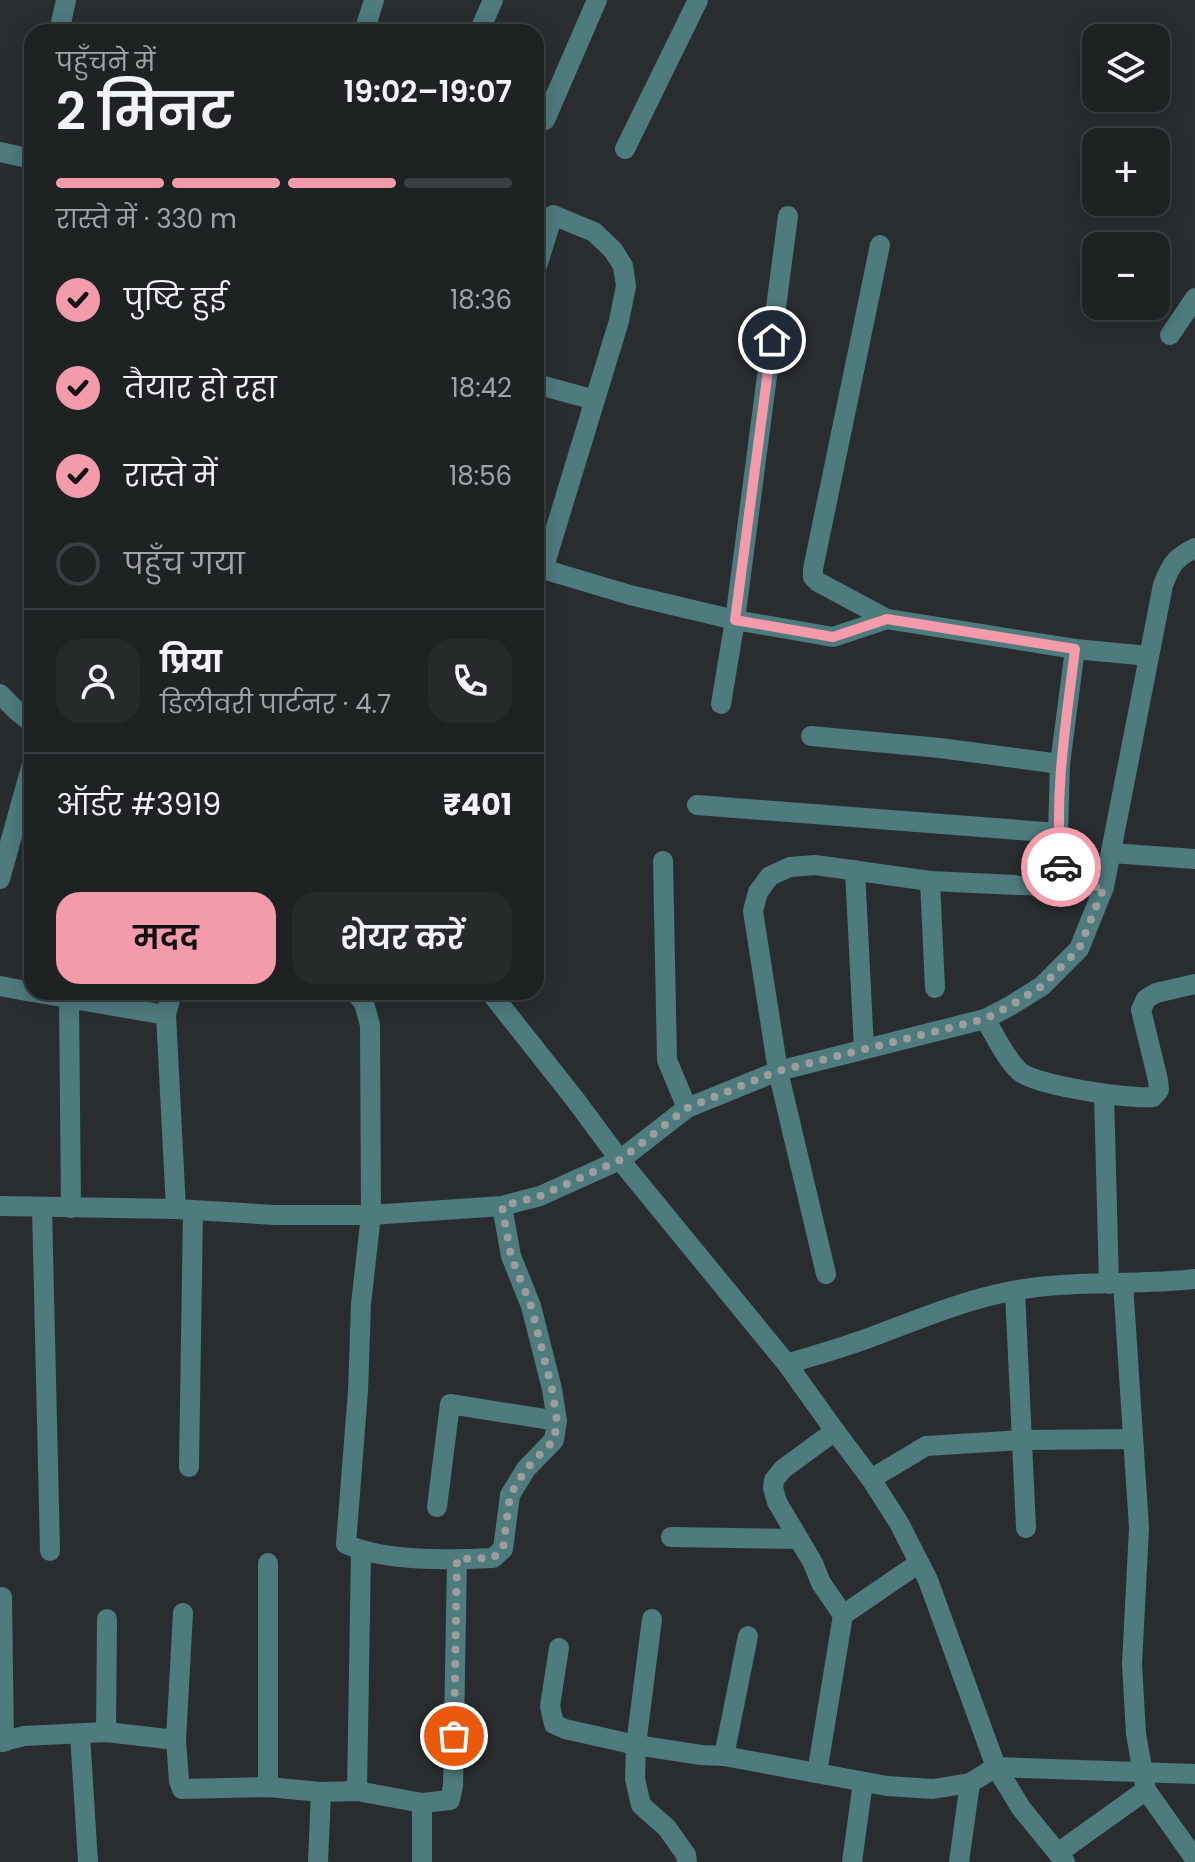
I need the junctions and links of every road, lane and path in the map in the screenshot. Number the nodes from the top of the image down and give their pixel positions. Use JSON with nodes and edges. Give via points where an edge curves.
{"nodes":[{"id":1,"x":66,"y":0,"type":"edge"},
{"id":2,"x":374,"y":0,"type":"edge"},
{"id":3,"x":493,"y":0,"type":"edge"},
{"id":4,"x":597,"y":0,"type":"edge"},
{"id":5,"x":698,"y":0,"type":"edge"},
{"id":6,"x":61,"y":24,"type":"edge"},
{"id":7,"x":366,"y":24,"type":"edge"},
{"id":8,"x":482,"y":24,"type":"edge"},
{"id":9,"x":545,"y":120,"type":"dead end"},
{"id":10,"x":625,"y":149,"type":"dead end"},
{"id":11,"x":0,"y":152,"type":"edge"},
{"id":12,"x":24,"y":157,"type":"edge"},
{"id":13,"x":544,"y":212,"type":"edge"},
{"id":14,"x":788,"y":216,"type":"dead end"},
{"id":15,"x":880,"y":245,"type":"dead end"},
{"id":16,"x":1195,"y":298,"type":"edge"},
{"id":17,"x":1189,"y":320,"type":"edge"},
{"id":18,"x":1170,"y":335,"type":"dead end"},
{"id":19,"x":544,"y":386,"type":"edge"},
{"id":20,"x":595,"y":400,"type":"junction"},
{"id":21,"x":1195,"y":548,"type":"edge"},
{"id":22,"x":544,"y":553,"type":"edge"},
{"id":23,"x":544,"y":569,"type":"edge"},
{"id":24,"x":887,"y":619,"type":"junction"},
{"id":25,"x":735,"y":620,"type":"junction"},
{"id":26,"x":1075,"y":649,"type":"junction"},
{"id":27,"x":1149,"y":656,"type":"junction"},
{"id":28,"x":0,"y":694,"type":"edge"},
{"id":29,"x":721,"y":704,"type":"dead end"},
{"id":30,"x":24,"y":717,"type":"edge"},
{"id":31,"x":811,"y":736,"type":"dead end"},
{"id":32,"x":1060,"y":764,"type":"junction"},
{"id":33,"x":24,"y":793,"type":"edge"},
{"id":34,"x":697,"y":805,"type":"dead end"},
{"id":35,"x":1058,"y":833,"type":"junction"},
{"id":36,"x":1111,"y":853,"type":"junction"},
{"id":37,"x":1195,"y":859,"type":"edge"},
{"id":38,"x":663,"y":861,"type":"dead end"},
{"id":39,"x":855,"y":870,"type":"junction"},
{"id":40,"x":0,"y":879,"type":"edge"},
{"id":41,"x":930,"y":881,"type":"junction"},
{"id":42,"x":1062,"y":886,"type":"junction"},
{"id":43,"x":1104,"y":887,"type":"junction"},
{"id":44,"x":1195,"y":984,"type":"edge"},
{"id":45,"x":0,"y":986,"type":"edge"},
{"id":46,"x":935,"y":988,"type":"dead end"},
{"id":47,"x":24,"y":990,"type":"edge"},
{"id":48,"x":70,"y":1000,"type":"edge"},
{"id":49,"x":94,"y":1000,"type":"edge"},
{"id":50,"x":170,"y":1000,"type":"edge"},
{"id":51,"x":362,"y":1000,"type":"edge"},
{"id":52,"x":496,"y":1000,"type":"edge"},
{"id":53,"x":166,"y":1015,"type":"junction"},
{"id":54,"x":985,"y":1019,"type":"junction"},
{"id":55,"x":864,"y":1049,"type":"junction"},
{"id":56,"x":778,"y":1071,"type":"junction"},
{"id":57,"x":1104,"y":1094,"type":"junction"},
{"id":58,"x":687,"y":1108,"type":"junction"},
{"id":59,"x":620,"y":1160,"type":"junction"},
{"id":60,"x":0,"y":1206,"type":"edge"},
{"id":61,"x":502,"y":1206,"type":"junction"},
{"id":62,"x":42,"y":1207,"type":"junction"},
{"id":63,"x":71,"y":1208,"type":"junction"},
{"id":64,"x":185,"y":1210,"type":"junction"},
{"id":65,"x":371,"y":1215,"type":"junction"},
{"id":66,"x":826,"y":1274,"type":"dead end"},
{"id":67,"x":1195,"y":1279,"type":"edge"},
{"id":68,"x":1116,"y":1284,"type":"junction"},
{"id":69,"x":1015,"y":1291,"type":"junction"},
{"id":70,"x":787,"y":1364,"type":"junction"},
{"id":71,"x":557,"y":1421,"type":"junction"},
{"id":72,"x":835,"y":1431,"type":"junction"},
{"id":73,"x":1133,"y":1439,"type":"junction"},
{"id":74,"x":1021,"y":1440,"type":"junction"},
{"id":75,"x":189,"y":1467,"type":"dead end"},
{"id":76,"x":871,"y":1479,"type":"junction"},
{"id":77,"x":437,"y":1507,"type":"dead end"},
{"id":78,"x":1026,"y":1528,"type":"dead end"},
{"id":79,"x":671,"y":1537,"type":"dead end"},
{"id":80,"x":799,"y":1539,"type":"junction"},
{"id":81,"x":50,"y":1551,"type":"dead end"},
{"id":82,"x":361,"y":1551,"type":"junction"},
{"id":83,"x":457,"y":1559,"type":"junction"},
{"id":84,"x":268,"y":1563,"type":"dead end"},
{"id":85,"x":919,"y":1563,"type":"junction"},
{"id":86,"x":2,"y":1597,"type":"dead end"},
{"id":87,"x":183,"y":1613,"type":"dead end"},
{"id":88,"x":843,"y":1615,"type":"junction"},
{"id":89,"x":107,"y":1619,"type":"dead end"},
{"id":90,"x":652,"y":1619,"type":"dead end"},
{"id":91,"x":748,"y":1636,"type":"dead end"},
{"id":92,"x":559,"y":1648,"type":"dead end"},
{"id":93,"x":106,"y":1732,"type":"junction"},
{"id":94,"x":80,"y":1734,"type":"junction"},
{"id":95,"x":176,"y":1740,"type":"junction"},
{"id":96,"x":2,"y":1742,"type":"edge"},
{"id":97,"x":636,"y":1745,"type":"junction"},
{"id":98,"x":724,"y":1756,"type":"junction"},
{"id":99,"x":996,"y":1767,"type":"junction"},
{"id":100,"x":817,"y":1773,"type":"junction"},
{"id":101,"x":1195,"y":1774,"type":"edge"},
{"id":102,"x":863,"y":1782,"type":"junction"},
{"id":103,"x":1144,"y":1782,"type":"junction"},
{"id":104,"x":970,"y":1783,"type":"junction"},
{"id":105,"x":268,"y":1787,"type":"junction"},
{"id":106,"x":357,"y":1791,"type":"junction"},
{"id":107,"x":321,"y":1792,"type":"junction"},
{"id":108,"x":422,"y":1803,"type":"junction"},
{"id":109,"x":1062,"y":1858,"type":"edge"},
{"id":110,"x":1195,"y":1859,"type":"edge"},
{"id":111,"x":88,"y":1862,"type":"edge"},
{"id":112,"x":318,"y":1862,"type":"edge"},
{"id":113,"x":422,"y":1862,"type":"edge"},
{"id":114,"x":687,"y":1862,"type":"edge"},
{"id":115,"x":852,"y":1862,"type":"edge"},
{"id":116,"x":959,"y":1862,"type":"edge"}],
"edges":[{"from":1,"to":6,"type":"street"},
{"from":2,"to":7,"type":"street"},
{"from":3,"to":8,"type":"street"},
{"from":4,"to":9,"type":"street"},
{"from":5,"to":10,"type":"street"},
{"from":11,"to":12,"type":"street"},
{"from":13,"to":20,"type":"street","via":[[594,232],[623,266],[626,286],[619,321]]},
{"from":14,"to":25,"type":"street"},
{"from":15,"to":24,"type":"street","via":[[813,577]]},
{"from":16,"to":17,"type":"street"},
{"from":17,"to":18,"type":"street"},
{"from":19,"to":20,"type":"street"},
{"from":20,"to":22,"type":"street"},
{"from":21,"to":27,"type":"street","via":[[1179,556],[1167,575]]},
{"from":23,"to":25,"type":"street"},
{"from":24,"to":25,"type":"street","via":[[833,637]]},
{"from":24,"to":26,"type":"street"},
{"from":25,"to":29,"type":"street"},
{"from":26,"to":27,"type":"street"},
{"from":26,"to":32,"type":"street"},
{"from":27,"to":36,"type":"street"},
{"from":28,"to":30,"type":"street"},
{"from":31,"to":32,"type":"street"},
{"from":32,"to":35,"type":"street"},
{"from":33,"to":40,"type":"street"},
{"from":34,"to":35,"type":"street"},
{"from":35,"to":42,"type":"street"},
{"from":36,"to":37,"type":"street"},
{"from":36,"to":43,"type":"street"},
{"from":38,"to":58,"type":"street","via":[[667,1060]]},
{"from":39,"to":41,"type":"street"},
{"from":39,"to":55,"type":"street"},
{"from":39,"to":56,"type":"street","via":[[790,867],[770,876],[758,892],[753,911]]},
{"from":41,"to":42,"type":"street"},
{"from":41,"to":46,"type":"street"},
{"from":42,"to":43,"type":"street"},
{"from":43,"to":54,"type":"street","via":[[1079,949],[1042,986]]},
{"from":44,"to":57,"type":"street","via":[[1156,993],[1141,1010],[1159,1090],[1153,1097]]},
{"from":45,"to":47,"type":"street"},
{"from":48,"to":63,"type":"street"},
{"from":49,"to":53,"type":"street"},
{"from":50,"to":53,"type":"street"},
{"from":51,"to":65,"type":"street","via":[[370,1025]]},
{"from":52,"to":59,"type":"street"},
{"from":53,"to":64,"type":"street"},
{"from":54,"to":55,"type":"street"},
{"from":54,"to":57,"type":"street","via":[[1021,1072]]},
{"from":55,"to":56,"type":"street"},
{"from":56,"to":58,"type":"street"},
{"from":56,"to":66,"type":"street"},
{"from":57,"to":68,"type":"street"},
{"from":58,"to":59,"type":"street"},
{"from":59,"to":61,"type":"street","via":[[540,1196]]},
{"from":59,"to":70,"type":"street"},
{"from":60,"to":62,"type":"street"},
{"from":61,"to":65,"type":"street"},
{"from":61,"to":71,"type":"street"},
{"from":62,"to":63,"type":"street"},
{"from":62,"to":81,"type":"street"},
{"from":63,"to":64,"type":"street"},
{"from":64,"to":65,"type":"street"},
{"from":64,"to":75,"type":"street"},
{"from":65,"to":82,"type":"street","via":[[346,1544]]},
{"from":67,"to":68,"type":"street"},
{"from":68,"to":69,"type":"street"},
{"from":68,"to":73,"type":"street"},
{"from":69,"to":70,"type":"street","via":[[969,1301]]},
{"from":69,"to":74,"type":"street"},
{"from":70,"to":72,"type":"street"},
{"from":71,"to":77,"type":"street","via":[[450,1404]]},
{"from":71,"to":83,"type":"street","via":[[554,1440],[510,1495],[503,1549],[493,1558]]},
{"from":72,"to":76,"type":"street"},
{"from":72,"to":80,"type":"street","via":[[774,1480],[777,1502]]},
{"from":73,"to":74,"type":"street"},
{"from":73,"to":103,"type":"street","via":[[1139,1528],[1132,1664]]},
{"from":74,"to":76,"type":"street","via":[[926,1446]]},
{"from":74,"to":78,"type":"street"},
{"from":76,"to":85,"type":"street"},
{"from":79,"to":80,"type":"street"},
{"from":80,"to":88,"type":"street"},
{"from":82,"to":83,"type":"street"},
{"from":82,"to":106,"type":"street"},
{"from":83,"to":108,"type":"street","via":[[453,1786],[450,1800]]},
{"from":84,"to":105,"type":"street"},
{"from":85,"to":88,"type":"street"},
{"from":85,"to":99,"type":"street"},
{"from":86,"to":96,"type":"street"},
{"from":87,"to":95,"type":"street"},
{"from":88,"to":100,"type":"street"},
{"from":89,"to":93,"type":"street"},
{"from":90,"to":97,"type":"street"},
{"from":91,"to":98,"type":"street"},
{"from":92,"to":97,"type":"street","via":[[550,1706],[554,1724]]},
{"from":93,"to":94,"type":"street"},
{"from":93,"to":95,"type":"street"},
{"from":94,"to":96,"type":"street"},
{"from":94,"to":111,"type":"street"},
{"from":95,"to":105,"type":"street","via":[[182,1789]]},
{"from":97,"to":98,"type":"street"},
{"from":97,"to":114,"type":"street","via":[[641,1805],[667,1828]]},
{"from":98,"to":100,"type":"street"},
{"from":99,"to":103,"type":"street"},
{"from":99,"to":104,"type":"street"},
{"from":99,"to":109,"type":"street"},
{"from":100,"to":102,"type":"street"},
{"from":101,"to":103,"type":"street"},
{"from":102,"to":104,"type":"street","via":[[933,1789]]},
{"from":102,"to":115,"type":"street"},
{"from":103,"to":109,"type":"street"},
{"from":103,"to":110,"type":"street"},
{"from":104,"to":116,"type":"street"},
{"from":105,"to":107,"type":"street"},
{"from":106,"to":107,"type":"street"},
{"from":106,"to":108,"type":"street"},
{"from":107,"to":112,"type":"street"},
{"from":108,"to":113,"type":"street"}]}
